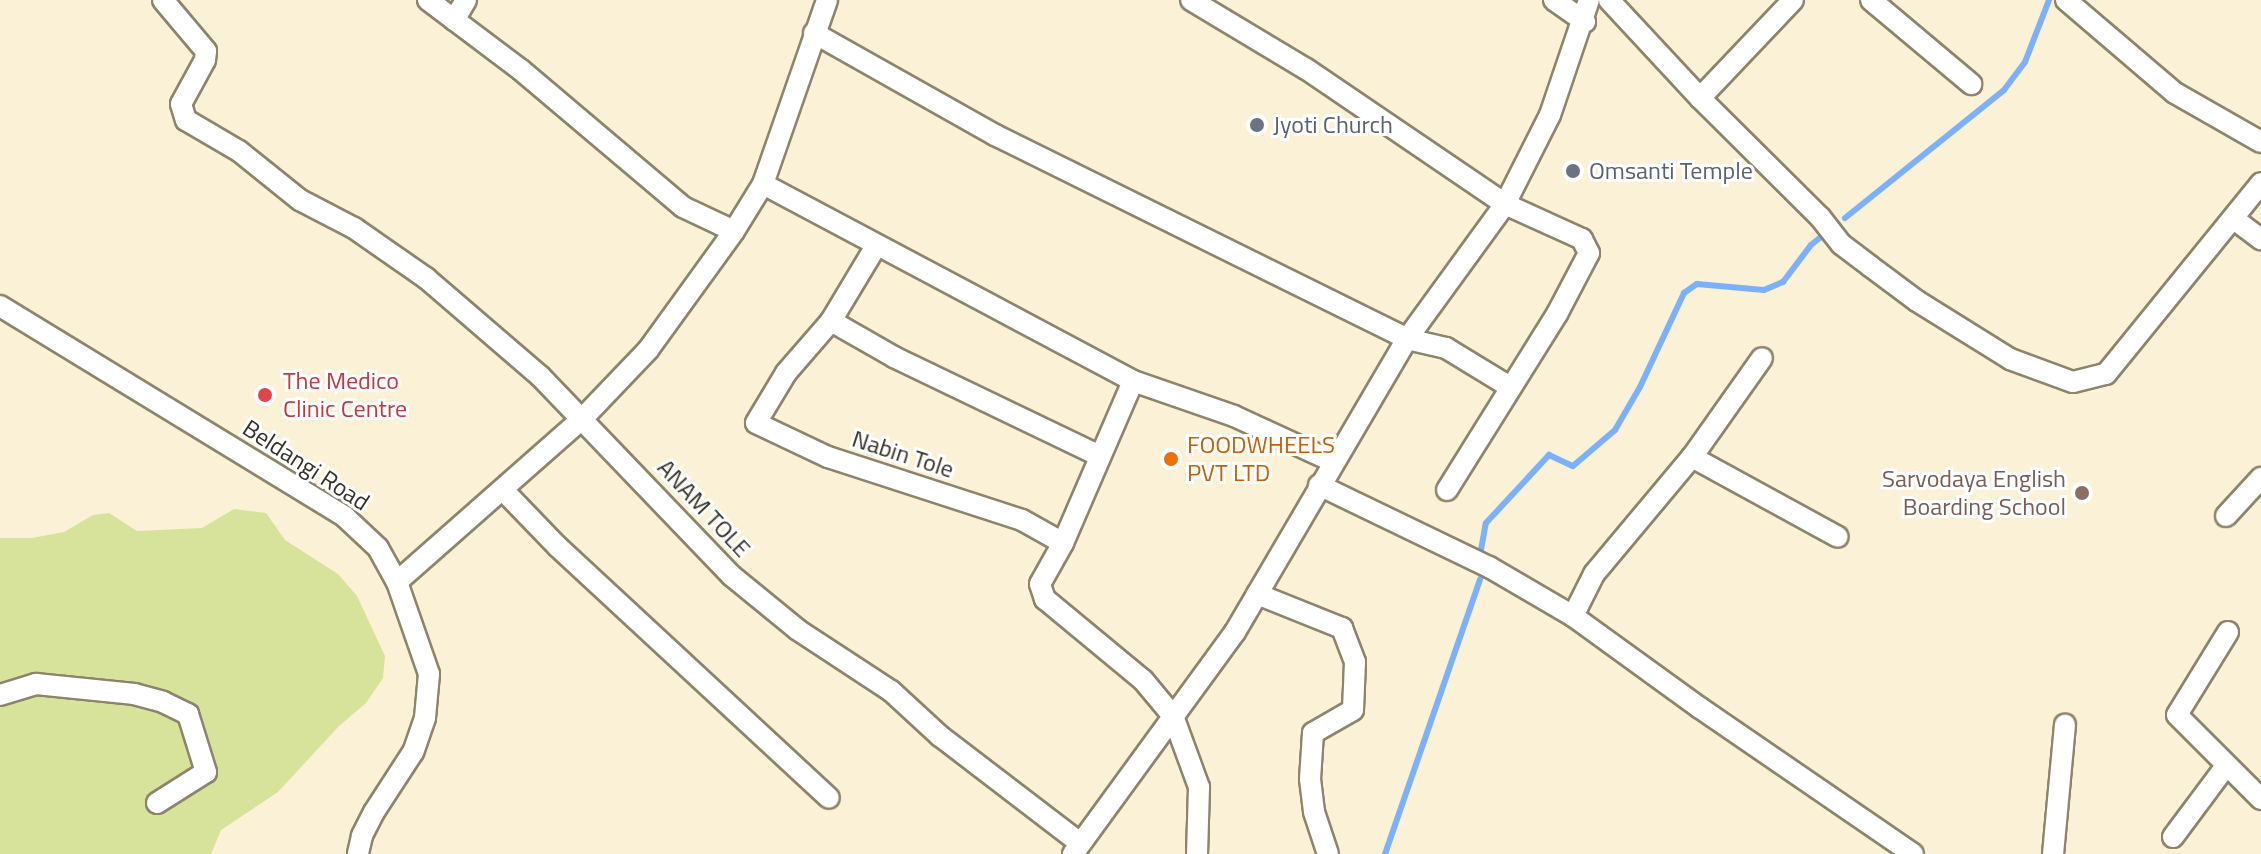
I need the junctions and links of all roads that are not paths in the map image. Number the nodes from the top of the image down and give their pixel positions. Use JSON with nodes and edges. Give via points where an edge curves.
{"nodes":[{"id":1,"x":163,"y":0,"type":"edge"},
{"id":2,"x":428,"y":0,"type":"edge"},
{"id":3,"x":466,"y":0,"type":"edge"},
{"id":4,"x":827,"y":0,"type":"edge"},
{"id":5,"x":1191,"y":0,"type":"edge"},
{"id":6,"x":1554,"y":0,"type":"edge"},
{"id":7,"x":1589,"y":0,"type":"edge"},
{"id":8,"x":1609,"y":0,"type":"edge"},
{"id":9,"x":1793,"y":0,"type":"edge"},
{"id":10,"x":1871,"y":0,"type":"edge"},
{"id":11,"x":2070,"y":2,"type":"edge"},
{"id":12,"x":454,"y":20,"type":"junction"},
{"id":13,"x":1585,"y":22,"type":"junction"},
{"id":14,"x":814,"y":33,"type":"junction"},
{"id":15,"x":1971,"y":84,"type":"dead end"},
{"id":16,"x":1700,"y":98,"type":"junction"},
{"id":17,"x":2261,"y":142,"type":"edge"},
{"id":18,"x":2261,"y":183,"type":"edge"},
{"id":19,"x":763,"y":184,"type":"junction"},
{"id":20,"x":1505,"y":204,"type":"junction"},
{"id":21,"x":2234,"y":219,"type":"junction"},
{"id":22,"x":734,"y":231,"type":"junction"},
{"id":23,"x":2261,"y":239,"type":"edge"},
{"id":24,"x":876,"y":246,"type":"junction"},
{"id":25,"x":0,"y":306,"type":"edge"},
{"id":26,"x":831,"y":321,"type":"junction"},
{"id":27,"x":1407,"y":339,"type":"junction"},
{"id":28,"x":1762,"y":358,"type":"dead end"},
{"id":29,"x":1133,"y":381,"type":"junction"},
{"id":30,"x":1510,"y":387,"type":"junction"},
{"id":31,"x":582,"y":419,"type":"junction"},
{"id":32,"x":1098,"y":455,"type":"junction"},
{"id":33,"x":1692,"y":457,"type":"junction"},
{"id":34,"x":1334,"y":462,"type":"junction"},
{"id":35,"x":2261,"y":478,"type":"edge"},
{"id":36,"x":1319,"y":485,"type":"junction"},
{"id":37,"x":503,"y":490,"type":"junction"},
{"id":38,"x":1447,"y":490,"type":"dead end"},
{"id":39,"x":2226,"y":516,"type":"dead end"},
{"id":40,"x":1838,"y":537,"type":"dead end"},
{"id":41,"x":1063,"y":543,"type":"junction"},
{"id":42,"x":397,"y":582,"type":"junction"},
{"id":43,"x":1257,"y":594,"type":"junction"},
{"id":44,"x":1573,"y":616,"type":"junction"},
{"id":45,"x":2228,"y":632,"type":"dead end"},
{"id":46,"x":1,"y":692,"type":"edge"},
{"id":47,"x":1173,"y":716,"type":"junction"},
{"id":48,"x":2065,"y":725,"type":"dead end"},
{"id":49,"x":2226,"y":766,"type":"junction"},
{"id":50,"x":829,"y":798,"type":"dead end"},
{"id":51,"x":2261,"y":799,"type":"edge"},
{"id":52,"x":157,"y":803,"type":"dead end"},
{"id":53,"x":2173,"y":837,"type":"dead end"},
{"id":54,"x":1076,"y":849,"type":"edge"},
{"id":55,"x":358,"y":854,"type":"edge"},
{"id":56,"x":1197,"y":854,"type":"edge"},
{"id":57,"x":1328,"y":854,"type":"edge"},
{"id":58,"x":1913,"y":854,"type":"edge"},
{"id":59,"x":2053,"y":854,"type":"edge"}],
"edges":[{"from":1,"to":31,"type":"street","name":"ANAM TOLE","via":[[206,51],[181,104],[186,120],[239,151],[300,200],[354,228],[426,278]]},
{"from":2,"to":12,"type":"street"},
{"from":3,"to":12,"type":"street"},
{"from":4,"to":14,"type":"street"},
{"from":5,"to":20,"type":"street","via":[[1306,69]]},
{"from":6,"to":13,"type":"street"},
{"from":7,"to":13,"type":"street"},
{"from":8,"to":16,"type":"street"},
{"from":9,"to":16,"type":"street"},
{"from":10,"to":15,"type":"street"},
{"from":11,"to":17,"type":"street","via":[[2175,93]]},
{"from":12,"to":22,"type":"street","via":[[683,207]]},
{"from":13,"to":20,"type":"street","via":[[1550,115]]},
{"from":14,"to":19,"type":"street"},
{"from":14,"to":27,"type":"street","via":[[995,135]]},
{"from":16,"to":21,"type":"street","via":[[1841,244],[1917,301],[2010,359],[2073,382],[2106,374]]},
{"from":18,"to":21,"type":"street"},
{"from":19,"to":22,"type":"street"},
{"from":19,"to":24,"type":"street"},
{"from":20,"to":27,"type":"street"},
{"from":20,"to":30,"type":"street","via":[[1582,239],[1589,253]]},
{"from":21,"to":23,"type":"street"},
{"from":22,"to":31,"type":"street","via":[[648,350]]},
{"from":24,"to":26,"type":"street","name":"Nabin Tole"},
{"from":24,"to":29,"type":"street"},
{"from":25,"to":42,"type":"street","name":"Beldangi Road","via":[[345,517],[378,548]]},
{"from":26,"to":32,"type":"street"},
{"from":26,"to":41,"type":"street","name":"Nabin Tole","via":[[786,373],[756,423],[828,457],[1022,520]]},
{"from":27,"to":30,"type":"street","via":[[1446,348]]},
{"from":27,"to":34,"type":"street"},
{"from":28,"to":33,"type":"street"},
{"from":29,"to":32,"type":"street"},
{"from":29,"to":34,"type":"street","via":[[1234,416]]},
{"from":30,"to":38,"type":"street"},
{"from":31,"to":37,"type":"street"},
{"from":31,"to":54,"type":"street","name":"ANAM TOLE","via":[[732,576],[798,630],[891,691]]},
{"from":32,"to":41,"type":"street"},
{"from":33,"to":40,"type":"street"},
{"from":33,"to":44,"type":"street","via":[[1594,574]]},
{"from":34,"to":36,"type":"street"},
{"from":35,"to":39,"type":"street"},
{"from":36,"to":43,"type":"street"},
{"from":36,"to":44,"type":"street","via":[[1489,567]]},
{"from":37,"to":42,"type":"street"},
{"from":37,"to":50,"type":"street"},
{"from":41,"to":47,"type":"street","via":[[1040,584],[1045,599],[1143,680]]},
{"from":42,"to":55,"type":"street","name":"Beldangi Road","via":[[429,674],[425,718],[413,752],[362,836]]},
{"from":43,"to":47,"type":"street"},
{"from":43,"to":57,"type":"street","via":[[1342,628],[1355,662],[1353,710],[1313,733],[1314,812]]},
{"from":44,"to":58,"type":"street"},
{"from":45,"to":49,"type":"street","via":[[2177,715]]},
{"from":46,"to":52,"type":"street","via":[[36,684],[134,694],[188,714],[206,772]]},
{"from":47,"to":54,"type":"street"},
{"from":47,"to":56,"type":"street","via":[[1199,787]]},
{"from":48,"to":59,"type":"street"},
{"from":49,"to":51,"type":"street"},
{"from":49,"to":53,"type":"street"}]}
